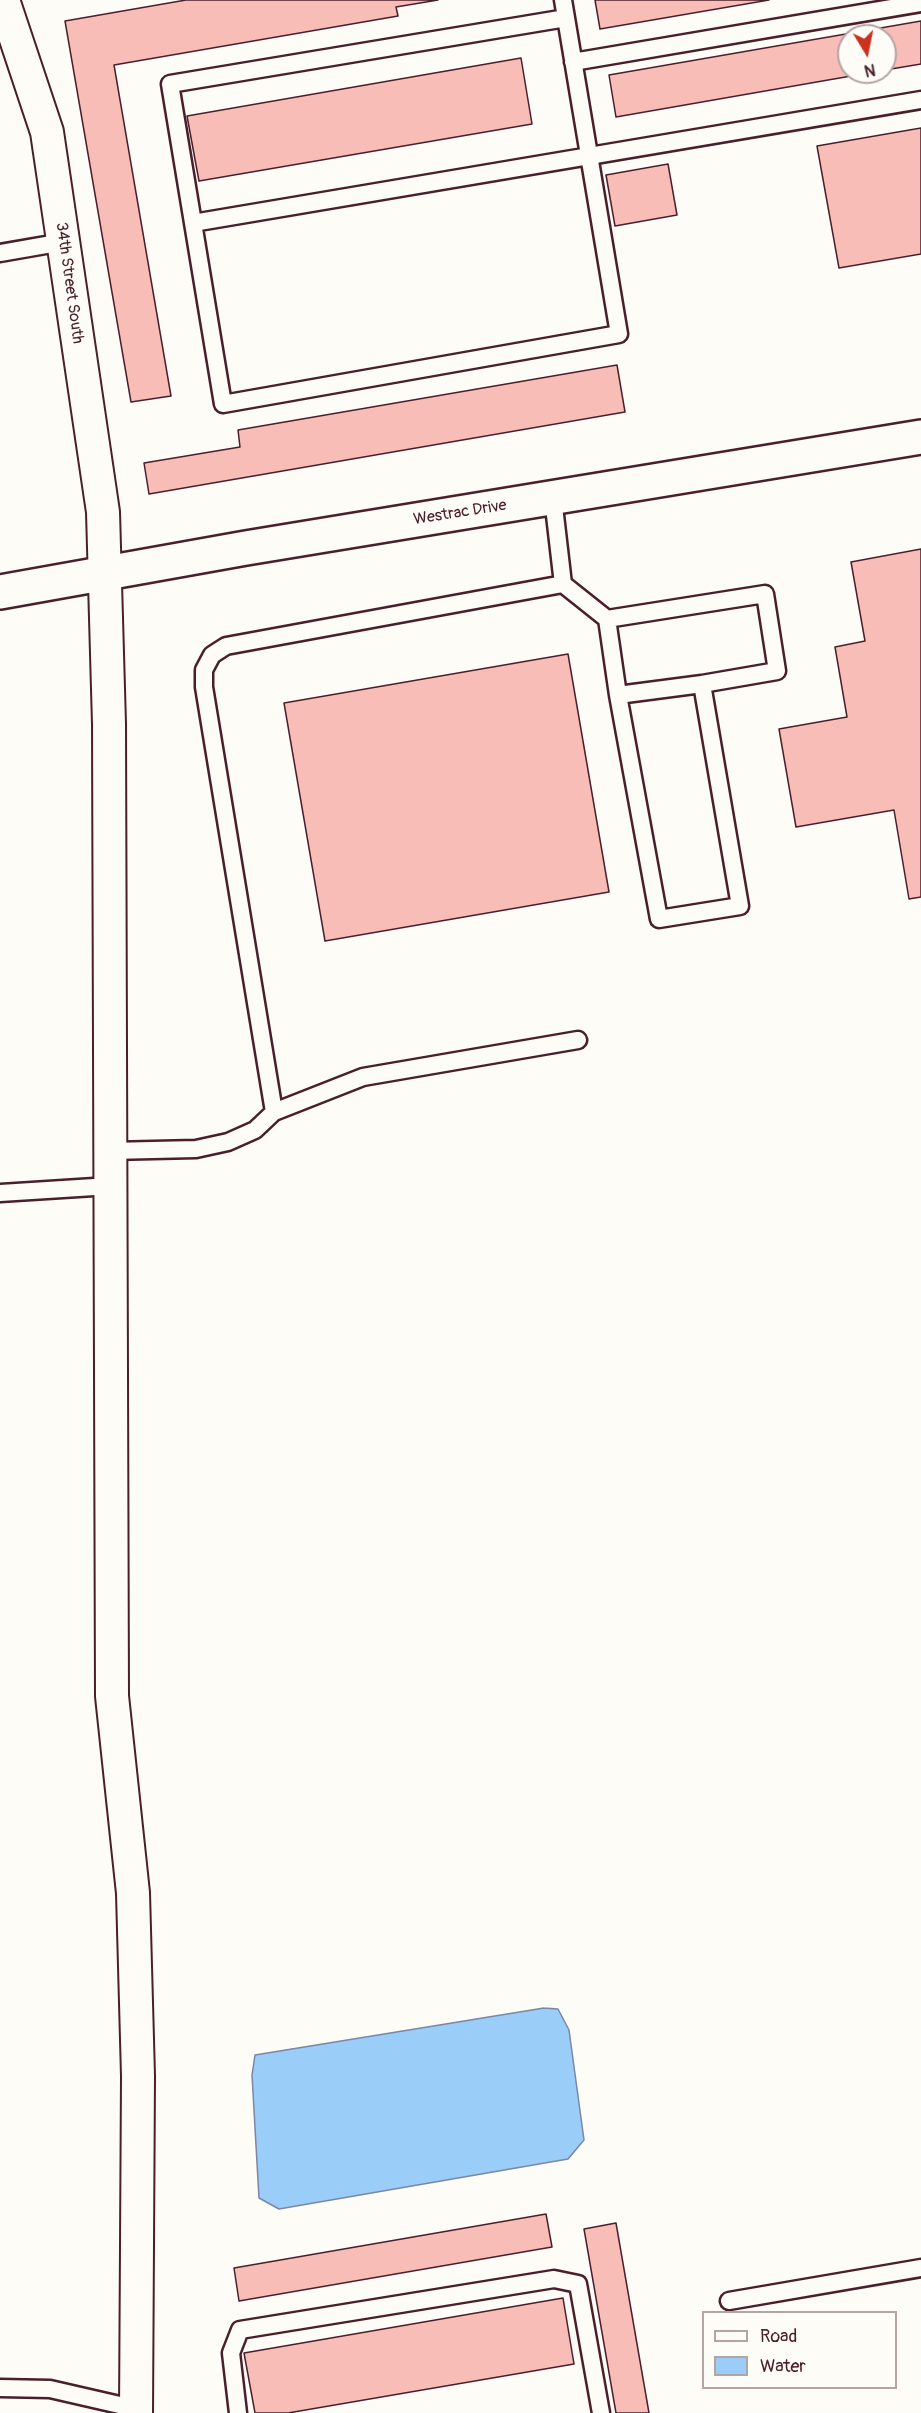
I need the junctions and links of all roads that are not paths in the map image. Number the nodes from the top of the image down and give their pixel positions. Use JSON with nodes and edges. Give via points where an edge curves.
{"nodes":[{"id":1,"x":3,"y":0,"type":"edge"},
{"id":2,"x":563,"y":0,"type":"edge"},
{"id":3,"x":921,"y":3,"type":"edge"},
{"id":4,"x":566,"y":18,"type":"junction"},
{"id":5,"x":573,"y":62,"type":"junction"},
{"id":6,"x":921,"y":100,"type":"edge"},
{"id":7,"x":589,"y":156,"type":"junction"},
{"id":8,"x":193,"y":223,"type":"junction"},
{"id":9,"x":63,"y":242,"type":"junction"},
{"id":10,"x":0,"y":253,"type":"edge"},
{"id":11,"x":921,"y":437,"type":"edge"},
{"id":12,"x":553,"y":498,"type":"junction"},
{"id":13,"x":105,"y":573,"type":"junction"},
{"id":14,"x":563,"y":584,"type":"junction"},
{"id":15,"x":0,"y":592,"type":"edge"},
{"id":16,"x":608,"y":619,"type":"junction"},
{"id":17,"x":702,"y":684,"type":"junction"},
{"id":18,"x":618,"y":695,"type":"junction"},
{"id":19,"x":579,"y":1040,"type":"dead end"},
{"id":20,"x":274,"y":1112,"type":"junction"},
{"id":21,"x":110,"y":1150,"type":"junction"},
{"id":22,"x":110,"y":1186,"type":"junction"},
{"id":23,"x":0,"y":1193,"type":"edge"},
{"id":24,"x":921,"y":2268,"type":"edge"},
{"id":25,"x":729,"y":2301,"type":"dead end"},
{"id":26,"x":0,"y":2388,"type":"edge"},
{"id":27,"x":136,"y":2411,"type":"edge"},
{"id":28,"x":238,"y":2413,"type":"edge"},
{"id":29,"x":601,"y":2413,"type":"edge"}],
"edges":[{"from":1,"to":9,"type":"street","name":"34th Street South","via":[[47,132]]},
{"from":2,"to":4,"type":"lane"},
{"from":3,"to":5,"type":"lane"},
{"from":4,"to":5,"type":"lane"},
{"from":4,"to":8,"type":"lane","via":[[170,84]]},
{"from":5,"to":7,"type":"lane"},
{"from":6,"to":7,"type":"lane"},
{"from":7,"to":8,"type":"lane"},
{"from":7,"to":8,"type":"lane","via":[[619,334],[223,404]]},
{"from":9,"to":10,"type":"lane"},
{"from":9,"to":13,"type":"street","name":"34th Street South","via":[[103,512]]},
{"from":11,"to":12,"type":"street","name":"Westrac Drive"},
{"from":12,"to":13,"type":"street","name":"Westrac Drive"},
{"from":12,"to":14,"type":"lane"},
{"from":13,"to":15,"type":"street","name":"Westrac Drive"},
{"from":13,"to":21,"type":"street","name":"34th Street South"},
{"from":14,"to":16,"type":"lane"},
{"from":14,"to":20,"type":"lane","via":[[226,646],[212,655],[204,670],[204,687]]},
{"from":16,"to":17,"type":"lane","via":[[765,594],[777,671]]},
{"from":16,"to":18,"type":"lane"},
{"from":17,"to":18,"type":"lane"},
{"from":17,"to":18,"type":"lane","via":[[740,906],[659,919]]},
{"from":19,"to":20,"type":"lane","via":[[363,1077]]},
{"from":20,"to":21,"type":"lane","via":[[255,1130],[228,1142],[196,1149]]},
{"from":21,"to":22,"type":"street","name":"34th Street South"},
{"from":22,"to":23,"type":"lane"},
{"from":22,"to":27,"type":"street","name":"34th Street South","via":[[112,1696],[133,1893],[138,2076]]},
{"from":24,"to":25,"type":"lane"},
{"from":26,"to":27,"type":"lane","via":[[50,2389]]},
{"from":28,"to":29,"type":"lane","via":[[231,2353],[240,2330],[554,2279],[578,2284]]}]}
